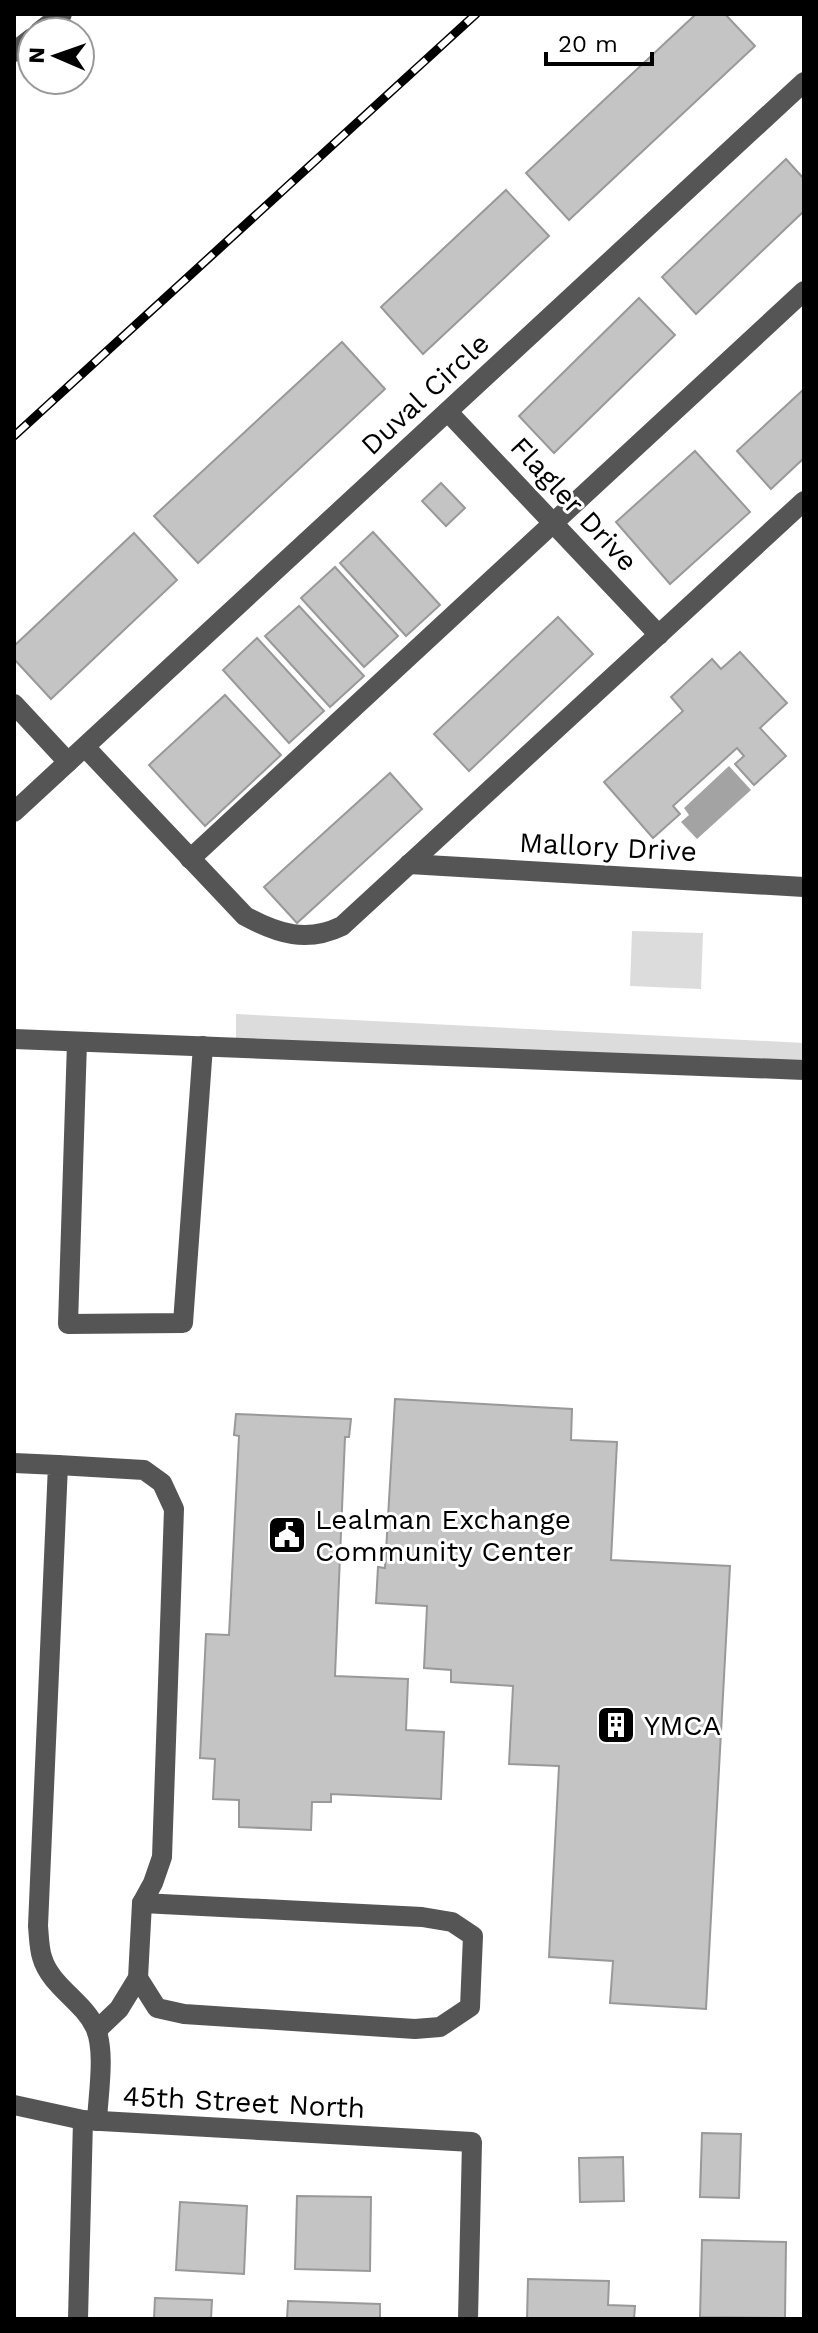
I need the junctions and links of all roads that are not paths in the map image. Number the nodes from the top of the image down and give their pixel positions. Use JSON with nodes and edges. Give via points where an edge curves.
{"nodes":[{"id":1,"x":804,"y":82,"type":"edge"},
{"id":2,"x":804,"y":291,"type":"edge"},
{"id":3,"x":448,"y":412,"type":"junction"},
{"id":4,"x":804,"y":501,"type":"edge"},
{"id":5,"x":555,"y":522,"type":"junction"},
{"id":6,"x":659,"y":635,"type":"junction"},
{"id":7,"x":14,"y":704,"type":"edge"},
{"id":8,"x":85,"y":747,"type":"junction"},
{"id":9,"x":68,"y":762,"type":"junction"},
{"id":10,"x":14,"y":812,"type":"edge"},
{"id":11,"x":190,"y":859,"type":"junction"},
{"id":12,"x":409,"y":864,"type":"junction"},
{"id":13,"x":804,"y":887,"type":"edge"},
{"id":14,"x":14,"y":1039,"type":"edge"},
{"id":15,"x":77,"y":1042,"type":"junction"},
{"id":16,"x":203,"y":1046,"type":"junction"},
{"id":17,"x":804,"y":1070,"type":"edge"},
{"id":18,"x":14,"y":1463,"type":"edge"},
{"id":19,"x":58,"y":1465,"type":"junction"},
{"id":20,"x":142,"y":1903,"type":"junction"},
{"id":21,"x":138,"y":1978,"type":"junction"},
{"id":22,"x":97,"y":2030,"type":"junction"},
{"id":23,"x":14,"y":2105,"type":"edge"},
{"id":24,"x":90,"y":2121,"type":"junction"},
{"id":25,"x":78,"y":2319,"type":"edge"},
{"id":26,"x":468,"y":2319,"type":"edge"}],
"edges":[{"from":1,"to":3,"type":"street","name":"Duval Circle"},
{"from":2,"to":5,"type":"street"},
{"from":3,"to":5,"type":"street","name":"Flagler Drive"},
{"from":3,"to":8,"type":"street","name":"Duval Circle"},
{"from":4,"to":6,"type":"street"},
{"from":5,"to":6,"type":"street","name":"Flagler Drive"},
{"from":5,"to":11,"type":"street"},
{"from":6,"to":12,"type":"street"},
{"from":7,"to":9,"type":"street"},
{"from":8,"to":9,"type":"street","name":"Duval Circle"},
{"from":8,"to":11,"type":"street"},
{"from":9,"to":10,"type":"street","name":"Duval Circle"},
{"from":11,"to":12,"type":"street","via":[[245,916],[295,935],[322,936],[342,926]]},
{"from":12,"to":13,"type":"street","name":"Mallory Drive"},
{"from":14,"to":15,"type":"street"},
{"from":15,"to":16,"type":"street"},
{"from":15,"to":16,"type":"street","via":[[68,1324],[183,1323]]},
{"from":16,"to":17,"type":"street"},
{"from":18,"to":19,"type":"street"},
{"from":19,"to":20,"type":"street","via":[[144,1470],[162,1483],[174,1509],[162,1857]]},
{"from":19,"to":22,"type":"street","via":[[38,1926],[42,1960]]},
{"from":20,"to":21,"type":"street"},
{"from":20,"to":21,"type":"street","via":[[452,1922],[473,1936],[470,2007],[440,2027],[415,2029],[184,2014],[157,2008]]},
{"from":21,"to":22,"type":"street","via":[[119,2009]]},
{"from":22,"to":24,"type":"street","via":[[100,2046]]},
{"from":23,"to":24,"type":"street","name":"45th Street North"},
{"from":24,"to":25,"type":"street"},
{"from":24,"to":26,"type":"street","name":"45th Street North","via":[[472,2142]]}]}
